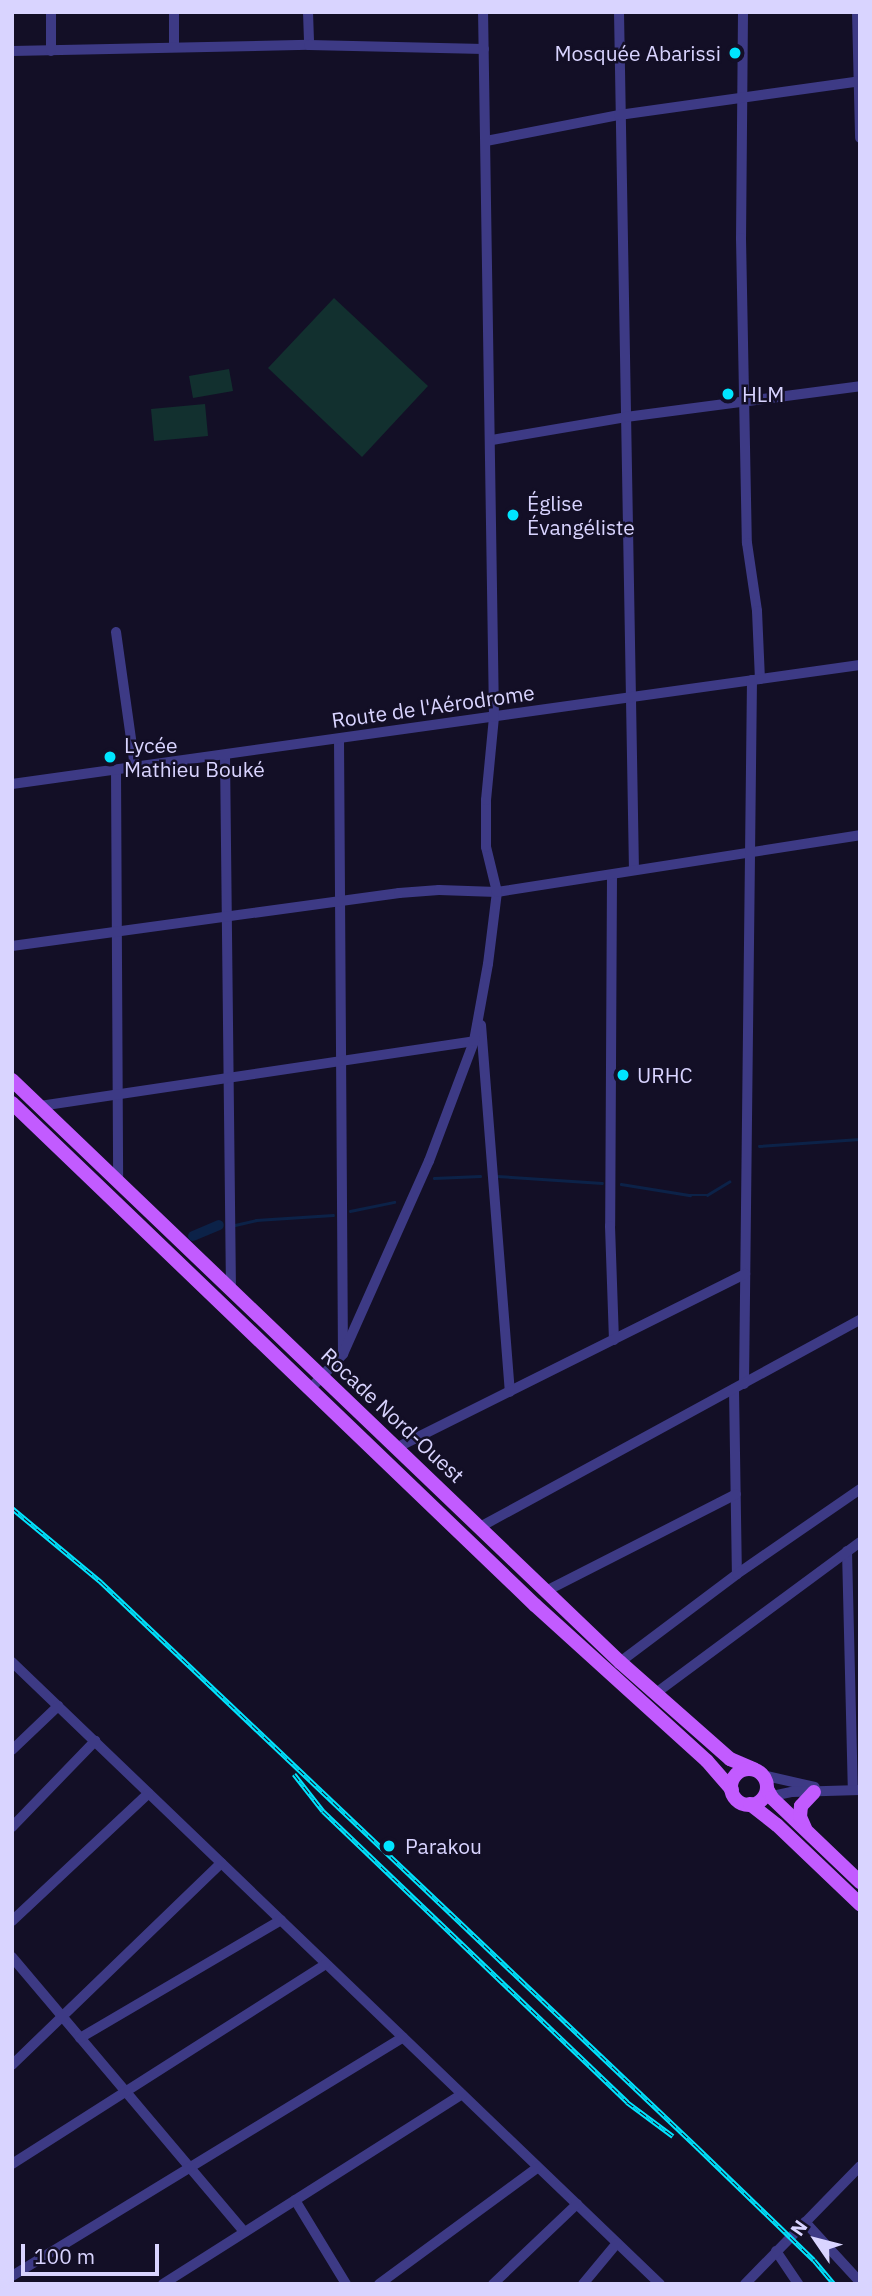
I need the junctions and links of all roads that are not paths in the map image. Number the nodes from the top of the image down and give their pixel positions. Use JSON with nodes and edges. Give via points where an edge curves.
{"nodes":[{"id":1,"x":51,"y":12,"type":"edge"},
{"id":2,"x":174,"y":12,"type":"edge"},
{"id":3,"x":308,"y":12,"type":"edge"},
{"id":4,"x":484,"y":12,"type":"edge"},
{"id":5,"x":619,"y":12,"type":"edge"},
{"id":6,"x":743,"y":12,"type":"edge"},
{"id":7,"x":857,"y":12,"type":"edge"},
{"id":8,"x":309,"y":45,"type":"junction"},
{"id":9,"x":174,"y":47,"type":"junction"},
{"id":10,"x":484,"y":49,"type":"junction"},
{"id":11,"x":12,"y":51,"type":"edge"},
{"id":12,"x":51,"y":51,"type":"junction"},
{"id":13,"x":859,"y":81,"type":"edge"},
{"id":14,"x":744,"y":95,"type":"junction"},
{"id":15,"x":619,"y":115,"type":"junction"},
{"id":16,"x":860,"y":138,"type":"edge"},
{"id":17,"x":486,"y":141,"type":"junction"},
{"id":18,"x":860,"y":386,"type":"edge"},
{"id":19,"x":744,"y":400,"type":"junction"},
{"id":20,"x":626,"y":417,"type":"junction"},
{"id":21,"x":492,"y":440,"type":"junction"},
{"id":22,"x":116,"y":632,"type":"dead end"},
{"id":23,"x":860,"y":665,"type":"edge"},
{"id":24,"x":756,"y":680,"type":"junction"},
{"id":25,"x":632,"y":697,"type":"junction"},
{"id":26,"x":494,"y":717,"type":"junction"},
{"id":27,"x":339,"y":739,"type":"junction"},
{"id":28,"x":225,"y":755,"type":"junction"},
{"id":29,"x":135,"y":767,"type":"junction"},
{"id":30,"x":116,"y":770,"type":"junction"},
{"id":31,"x":12,"y":785,"type":"edge"},
{"id":32,"x":860,"y":835,"type":"edge"},
{"id":33,"x":751,"y":854,"type":"junction"},
{"id":34,"x":634,"y":870,"type":"junction"},
{"id":35,"x":612,"y":875,"type":"junction"},
{"id":36,"x":497,"y":892,"type":"junction"},
{"id":37,"x":339,"y":901,"type":"junction"},
{"id":38,"x":226,"y":918,"type":"junction"},
{"id":39,"x":116,"y":930,"type":"junction"},
{"id":40,"x":12,"y":946,"type":"edge"},
{"id":41,"x":480,"y":1016,"type":"junction"},
{"id":42,"x":474,"y":1041,"type":"junction"},
{"id":43,"x":341,"y":1063,"type":"junction"},
{"id":44,"x":229,"y":1079,"type":"junction"},
{"id":45,"x":12,"y":1080,"type":"edge"},
{"id":46,"x":118,"y":1095,"type":"junction"},
{"id":47,"x":12,"y":1102,"type":"edge"},
{"id":48,"x":40,"y":1106,"type":"junction"},
{"id":49,"x":118,"y":1181,"type":"junction"},
{"id":50,"x":745,"y":1274,"type":"junction"},
{"id":51,"x":231,"y":1289,"type":"junction"},
{"id":52,"x":860,"y":1321,"type":"edge"},
{"id":53,"x":614,"y":1340,"type":"junction"},
{"id":54,"x":343,"y":1353,"type":"junction"},
{"id":55,"x":322,"y":1377,"type":"junction"},
{"id":56,"x":739,"y":1387,"type":"junction"},
{"id":57,"x":311,"y":1388,"type":"junction"},
{"id":58,"x":510,"y":1392,"type":"junction"},
{"id":59,"x":398,"y":1447,"type":"junction"},
{"id":60,"x":860,"y":1489,"type":"edge"},
{"id":61,"x":736,"y":1494,"type":"junction"},
{"id":62,"x":480,"y":1527,"type":"junction"},
{"id":63,"x":860,"y":1542,"type":"edge"},
{"id":64,"x":847,"y":1555,"type":"junction"},
{"id":65,"x":860,"y":1557,"type":"edge"},
{"id":66,"x":737,"y":1574,"type":"junction"},
{"id":67,"x":546,"y":1591,"type":"junction"},
{"id":68,"x":12,"y":1662,"type":"edge"},
{"id":69,"x":620,"y":1662,"type":"junction"},
{"id":70,"x":17,"y":1674,"type":"edge"},
{"id":71,"x":656,"y":1693,"type":"junction"},
{"id":72,"x":58,"y":1706,"type":"junction"},
{"id":73,"x":95,"y":1741,"type":"junction"},
{"id":74,"x":12,"y":1750,"type":"edge"},
{"id":75,"x":761,"y":1788,"type":"junction"},
{"id":76,"x":732,"y":1790,"type":"junction"},
{"id":77,"x":857,"y":1790,"type":"edge"},
{"id":78,"x":819,"y":1791,"type":"junction"},
{"id":79,"x":149,"y":1793,"type":"junction"},
{"id":80,"x":12,"y":1827,"type":"edge"},
{"id":81,"x":808,"y":1832,"type":"junction"},
{"id":82,"x":221,"y":1863,"type":"junction"},
{"id":83,"x":860,"y":1882,"type":"edge"},
{"id":84,"x":860,"y":1904,"type":"edge"},
{"id":85,"x":281,"y":1920,"type":"junction"},
{"id":86,"x":12,"y":1921,"type":"edge"},
{"id":87,"x":12,"y":1957,"type":"edge"},
{"id":88,"x":326,"y":1964,"type":"junction"},
{"id":89,"x":62,"y":2017,"type":"junction"},
{"id":90,"x":403,"y":2037,"type":"junction"},
{"id":91,"x":80,"y":2038,"type":"junction"},
{"id":92,"x":12,"y":2065,"type":"edge"},
{"id":93,"x":125,"y":2091,"type":"junction"},
{"id":94,"x":462,"y":2094,"type":"junction"},
{"id":95,"x":12,"y":2164,"type":"edge"},
{"id":96,"x":860,"y":2166,"type":"edge"},
{"id":97,"x":189,"y":2167,"type":"junction"},
{"id":98,"x":538,"y":2167,"type":"junction"},
{"id":99,"x":295,"y":2200,"type":"junction"},
{"id":100,"x":577,"y":2204,"type":"junction"},
{"id":101,"x":805,"y":2222,"type":"junction"},
{"id":102,"x":244,"y":2232,"type":"junction"},
{"id":103,"x":617,"y":2243,"type":"junction"},
{"id":104,"x":776,"y":2251,"type":"junction"},
{"id":105,"x":12,"y":2276,"type":"edge"},
{"id":106,"x":860,"y":2282,"type":"edge"},
{"id":107,"x":163,"y":2284,"type":"edge"},
{"id":108,"x":346,"y":2284,"type":"edge"},
{"id":109,"x":379,"y":2284,"type":"edge"},
{"id":110,"x":493,"y":2284,"type":"edge"},
{"id":111,"x":583,"y":2284,"type":"edge"},
{"id":112,"x":660,"y":2284,"type":"edge"},
{"id":113,"x":745,"y":2284,"type":"edge"},
{"id":114,"x":798,"y":2284,"type":"edge"}],
"edges":[{"from":1,"to":12,"type":"street"},
{"from":2,"to":9,"type":"street"},
{"from":3,"to":8,"type":"street"},
{"from":4,"to":10,"type":"street"},
{"from":5,"to":15,"type":"street"},
{"from":6,"to":14,"type":"street"},
{"from":7,"to":13,"type":"street"},
{"from":8,"to":9,"type":"street"},
{"from":8,"to":10,"type":"street"},
{"from":9,"to":12,"type":"street"},
{"from":10,"to":17,"type":"street"},
{"from":11,"to":12,"type":"street"},
{"from":13,"to":14,"type":"street"},
{"from":13,"to":16,"type":"street"},
{"from":14,"to":15,"type":"street"},
{"from":14,"to":19,"type":"street"},
{"from":15,"to":17,"type":"street"},
{"from":15,"to":20,"type":"street"},
{"from":17,"to":21,"type":"street"},
{"from":18,"to":19,"type":"street"},
{"from":19,"to":20,"type":"street"},
{"from":19,"to":24,"type":"street","via":[[747,543],[757,611]]},
{"from":20,"to":21,"type":"street"},
{"from":20,"to":25,"type":"street"},
{"from":21,"to":26,"type":"street"},
{"from":22,"to":29,"type":"street"},
{"from":23,"to":24,"type":"street","name":"Route de l'Aérodrome"},
{"from":24,"to":25,"type":"street","name":"Route de l'Aérodrome"},
{"from":24,"to":33,"type":"street"},
{"from":25,"to":26,"type":"street","name":"Route de l'Aérodrome"},
{"from":25,"to":34,"type":"street"},
{"from":26,"to":27,"type":"street","name":"Route de l'Aérodrome"},
{"from":26,"to":36,"type":"street","via":[[485,800],[486,847]]},
{"from":27,"to":28,"type":"street","name":"Route de l'Aérodrome"},
{"from":27,"to":37,"type":"street"},
{"from":28,"to":29,"type":"street","name":"Route de l'Aérodrome"},
{"from":28,"to":38,"type":"street"},
{"from":29,"to":30,"type":"street","name":"Route de l'Aérodrome"},
{"from":30,"to":31,"type":"street","name":"Route de l'Aérodrome"},
{"from":30,"to":39,"type":"street"},
{"from":32,"to":33,"type":"street"},
{"from":33,"to":34,"type":"street"},
{"from":33,"to":50,"type":"street"},
{"from":34,"to":35,"type":"street"},
{"from":35,"to":36,"type":"street"},
{"from":35,"to":53,"type":"street","via":[[610,1226]]},
{"from":36,"to":37,"type":"street","via":[[439,890]]},
{"from":36,"to":41,"type":"street"},
{"from":37,"to":38,"type":"street"},
{"from":37,"to":43,"type":"street"},
{"from":38,"to":39,"type":"street"},
{"from":38,"to":44,"type":"street"},
{"from":39,"to":40,"type":"street"},
{"from":39,"to":46,"type":"street"},
{"from":41,"to":42,"type":"street"},
{"from":41,"to":58,"type":"street"},
{"from":42,"to":43,"type":"street"},
{"from":42,"to":54,"type":"street","via":[[418,1186]]},
{"from":43,"to":44,"type":"street"},
{"from":43,"to":54,"type":"street"},
{"from":44,"to":46,"type":"street"},
{"from":44,"to":51,"type":"street"},
{"from":45,"to":48,"type":"main road","name":"Rocade Nord-Ouest"},
{"from":46,"to":48,"type":"street"},
{"from":46,"to":49,"type":"street"},
{"from":47,"to":57,"type":"main road","name":"Rocade Nord-Ouest"},
{"from":48,"to":49,"type":"main road","name":"Rocade Nord-Ouest"},
{"from":49,"to":51,"type":"main road","name":"Rocade Nord-Ouest"},
{"from":50,"to":53,"type":"street"},
{"from":50,"to":56,"type":"street"},
{"from":51,"to":55,"type":"main road","name":"Rocade Nord-Ouest"},
{"from":52,"to":56,"type":"street"},
{"from":53,"to":58,"type":"street"},
{"from":54,"to":55,"type":"street"},
{"from":55,"to":57,"type":"street"},
{"from":55,"to":59,"type":"main road","name":"Rocade Nord-Ouest"},
{"from":56,"to":61,"type":"street"},
{"from":56,"to":62,"type":"street"},
{"from":57,"to":76,"type":"main road","name":"Rocade Nord-Ouest","via":[[535,1605],[707,1761]]},
{"from":58,"to":59,"type":"street"},
{"from":59,"to":62,"type":"main road","name":"Rocade Nord-Ouest"},
{"from":60,"to":66,"type":"street"},
{"from":61,"to":66,"type":"street"},
{"from":61,"to":67,"type":"street"},
{"from":62,"to":67,"type":"main road","name":"Rocade Nord-Ouest"},
{"from":63,"to":64,"type":"street"},
{"from":64,"to":65,"type":"street"},
{"from":64,"to":71,"type":"street"},
{"from":64,"to":77,"type":"street"},
{"from":66,"to":69,"type":"street"},
{"from":67,"to":69,"type":"main road","name":"Rocade Nord-Ouest"},
{"from":68,"to":70,"type":"street"},
{"from":69,"to":71,"type":"main road","name":"Rocade Nord-Ouest"},
{"from":70,"to":72,"type":"street"},
{"from":71,"to":75,"type":"main road","name":"Rocade Nord-Ouest"},
{"from":72,"to":73,"type":"street"},
{"from":72,"to":74,"type":"street"},
{"from":73,"to":79,"type":"street"},
{"from":73,"to":80,"type":"street"},
{"from":75,"to":76,"type":"main road","name":"Rocade Nord-Ouest","via":[[736,1798]]},
{"from":75,"to":76,"type":"main road","via":[[739,1772]]},
{"from":75,"to":78,"type":"street"},
{"from":75,"to":78,"type":"street"},
{"from":75,"to":81,"type":"main road","name":"Rocade Nord-Ouest"},
{"from":75,"to":84,"type":"main road","name":"Rocade Nord-Ouest","via":[[777,1825]]},
{"from":77,"to":78,"type":"street"},
{"from":78,"to":81,"type":"main road","via":[[801,1806],[800,1817]]},
{"from":79,"to":82,"type":"street"},
{"from":79,"to":86,"type":"street"},
{"from":81,"to":83,"type":"main road","name":"Rocade Nord-Ouest"},
{"from":82,"to":85,"type":"street"},
{"from":82,"to":89,"type":"street"},
{"from":85,"to":88,"type":"street"},
{"from":85,"to":91,"type":"street"},
{"from":87,"to":89,"type":"street"},
{"from":88,"to":90,"type":"street"},
{"from":88,"to":93,"type":"street"},
{"from":89,"to":91,"type":"street"},
{"from":89,"to":92,"type":"street"},
{"from":90,"to":94,"type":"street"},
{"from":90,"to":97,"type":"street"},
{"from":91,"to":93,"type":"street"},
{"from":93,"to":95,"type":"street"},
{"from":93,"to":97,"type":"street"},
{"from":94,"to":98,"type":"street"},
{"from":94,"to":99,"type":"street"},
{"from":96,"to":101,"type":"street"},
{"from":97,"to":102,"type":"street"},
{"from":97,"to":105,"type":"street"},
{"from":98,"to":100,"type":"street"},
{"from":98,"to":109,"type":"street"},
{"from":99,"to":102,"type":"street"},
{"from":99,"to":108,"type":"street"},
{"from":100,"to":103,"type":"street"},
{"from":100,"to":110,"type":"street"},
{"from":101,"to":104,"type":"street"},
{"from":101,"to":106,"type":"street"},
{"from":102,"to":107,"type":"street"},
{"from":103,"to":111,"type":"street"},
{"from":103,"to":112,"type":"street"},
{"from":104,"to":113,"type":"street"},
{"from":104,"to":114,"type":"street"}]}
